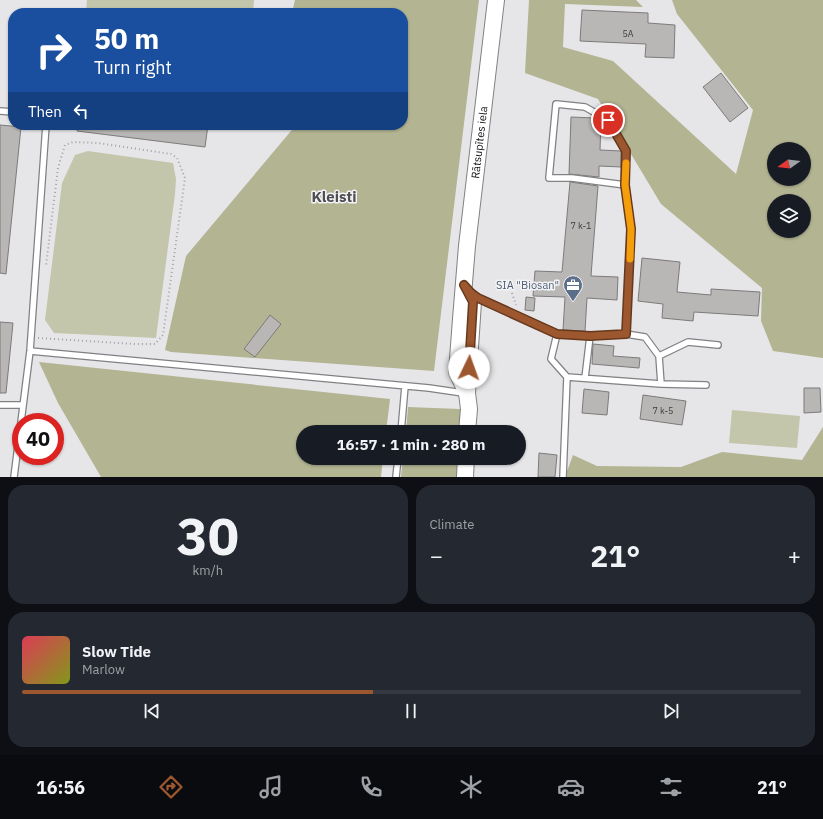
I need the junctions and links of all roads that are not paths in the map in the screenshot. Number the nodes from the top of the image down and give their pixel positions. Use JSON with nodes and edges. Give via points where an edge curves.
{"nodes":[{"id":1,"x":496,"y":0,"type":"edge"},
{"id":2,"x":46,"y":130,"type":"edge"},
{"id":3,"x":625,"y":185,"type":"junction"},
{"id":4,"x":464,"y":285,"type":"junction"},
{"id":5,"x":557,"y":334,"type":"junction"},
{"id":6,"x":626,"y":334,"type":"junction"},
{"id":7,"x":590,"y":336,"type":"junction"},
{"id":8,"x":718,"y":345,"type":"dead end"},
{"id":9,"x":30,"y":351,"type":"junction"},
{"id":10,"x":659,"y":356,"type":"junction"},
{"id":11,"x":567,"y":377,"type":"junction"},
{"id":12,"x":586,"y":378,"type":"junction"},
{"id":13,"x":662,"y":384,"type":"junction"},
{"id":14,"x":405,"y":386,"type":"junction"},
{"id":15,"x":706,"y":386,"type":"dead end"},
{"id":16,"x":467,"y":393,"type":"junction"},
{"id":17,"x":0,"y":405,"type":"edge"},
{"id":18,"x":23,"y":405,"type":"junction"},
{"id":19,"x":401,"y":425,"type":"edge"},
{"id":20,"x":468,"y":425,"type":"edge"},
{"id":21,"x":397,"y":465,"type":"edge"},
{"id":22,"x":466,"y":465,"type":"edge"},
{"id":23,"x":14,"y":477,"type":"edge"},
{"id":24,"x":396,"y":477,"type":"edge"},
{"id":25,"x":465,"y":477,"type":"edge"},
{"id":26,"x":563,"y":477,"type":"edge"}],
"edges":[{"from":1,"to":4,"type":"street","name":"Rātsupītes iela"},
{"from":2,"to":9,"type":"lane"},
{"from":3,"to":3,"type":"lane","via":[[572,178],[549,178],[556,104],[585,107],[608,120],[626,151]]},
{"from":3,"to":6,"type":"lane","via":[[631,229]]},
{"from":4,"to":5,"type":"lane","via":[[478,298]]},
{"from":4,"to":16,"type":"street","name":"Rātsupītes iela","via":[[457,372]]},
{"from":5,"to":7,"type":"lane"},
{"from":5,"to":11,"type":"lane","via":[[551,359]]},
{"from":6,"to":7,"type":"lane"},
{"from":6,"to":10,"type":"lane","via":[[645,337]]},
{"from":7,"to":12,"type":"lane"},
{"from":8,"to":10,"type":"lane","via":[[688,342]]},
{"from":9,"to":14,"type":"lane"},
{"from":9,"to":18,"type":"lane"},
{"from":10,"to":13,"type":"lane"},
{"from":11,"to":12,"type":"lane"},
{"from":11,"to":26,"type":"lane"},
{"from":12,"to":13,"type":"lane"},
{"from":13,"to":15,"type":"lane"},
{"from":14,"to":16,"type":"lane"},
{"from":14,"to":19,"type":"lane"},
{"from":16,"to":20,"type":"street","name":"Rātsupītes iela"},
{"from":17,"to":18,"type":"lane"},
{"from":18,"to":23,"type":"lane"},
{"from":21,"to":24,"type":"lane"},
{"from":22,"to":25,"type":"street"}]}
